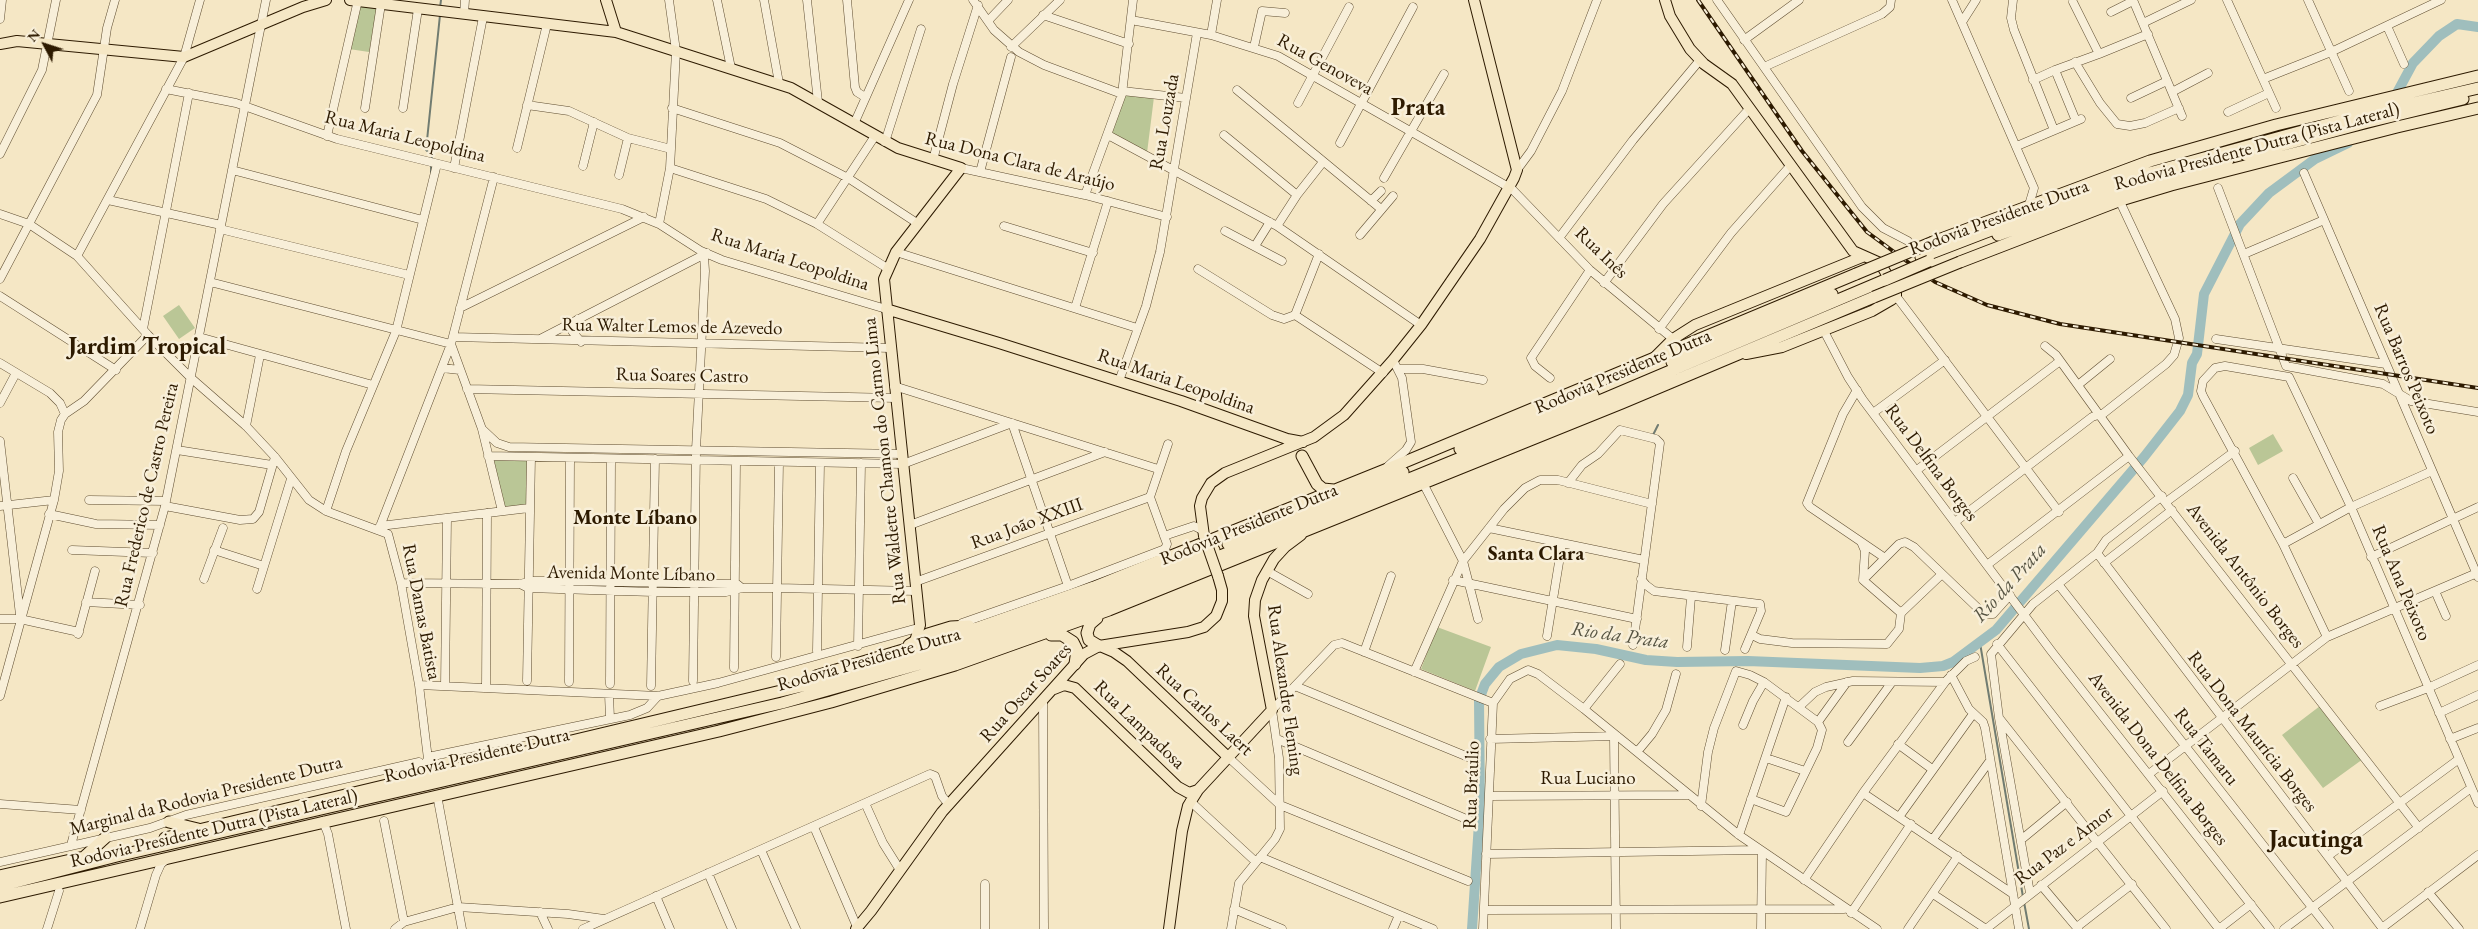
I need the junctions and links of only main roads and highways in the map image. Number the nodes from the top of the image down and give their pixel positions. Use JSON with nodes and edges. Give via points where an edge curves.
{"nodes":[{"id":1,"x":326,"y":0,"type":"edge"},
{"id":2,"x":355,"y":0,"type":"edge"},
{"id":3,"x":606,"y":0,"type":"edge"},
{"id":4,"x":1474,"y":0,"type":"edge"},
{"id":5,"x":1665,"y":0,"type":"edge"},
{"id":6,"x":616,"y":32,"type":"junction"},
{"id":7,"x":0,"y":44,"type":"edge"},
{"id":8,"x":2478,"y":76,"type":"edge"},
{"id":9,"x":2478,"y":88,"type":"edge"},
{"id":10,"x":2478,"y":96,"type":"edge"},
{"id":11,"x":2478,"y":108,"type":"edge"},
{"id":12,"x":2406,"y":109,"type":"junction"},
{"id":13,"x":961,"y":168,"type":"joint"},
{"id":14,"x":2140,"y":195,"type":"junction"},
{"id":15,"x":1988,"y":252,"type":"junction"},
{"id":16,"x":1855,"y":256,"type":"junction"},
{"id":17,"x":1883,"y":277,"type":"junction"},
{"id":18,"x":886,"y":309,"type":"junction"},
{"id":19,"x":1732,"y":356,"type":"junction"},
{"id":20,"x":1654,"y":358,"type":"junction"},
{"id":21,"x":1344,"y":415,"type":"junction"},
{"id":22,"x":1289,"y":443,"type":"junction"},
{"id":23,"x":1302,"y":456,"type":"junction"},
{"id":24,"x":1334,"y":490,"type":"junction"},
{"id":25,"x":1315,"y":526,"type":"junction"},
{"id":26,"x":1110,"y":610,"type":"junction"},
{"id":27,"x":980,"y":627,"type":"junction"},
{"id":28,"x":916,"y":632,"type":"junction"},
{"id":29,"x":1042,"y":636,"type":"junction"},
{"id":30,"x":1099,"y":646,"type":"junction"},
{"id":31,"x":898,"y":652,"type":"junction"},
{"id":32,"x":1075,"y":664,"type":"junction"},
{"id":33,"x":1075,"y":688,"type":"junction"},
{"id":34,"x":1054,"y":689,"type":"junction"},
{"id":35,"x":731,"y":704,"type":"junction"},
{"id":36,"x":1228,"y":757,"type":"junction"},
{"id":37,"x":1178,"y":787,"type":"junction"},
{"id":38,"x":1198,"y":790,"type":"junction"},
{"id":39,"x":1185,"y":814,"type":"junction"},
{"id":40,"x":169,"y":822,"type":"road end"},
{"id":41,"x":200,"y":830,"type":"junction"},
{"id":42,"x":105,"y":838,"type":"road end"},
{"id":43,"x":84,"y":857,"type":"junction"},
{"id":44,"x":0,"y":876,"type":"edge"},
{"id":45,"x":0,"y":886,"type":"edge"},
{"id":46,"x":0,"y":897,"type":"edge"},
{"id":47,"x":857,"y":928,"type":"edge"},
{"id":48,"x":1169,"y":929,"type":"edge"}],
"edges":[{"from":1,"to":7,"type":"main road","via":[[184,57],[17,41]]},
{"from":2,"to":6,"type":"main road","name":"Rua Dona Clara de Araújo"},
{"from":3,"to":6,"type":"main road"},
{"from":4,"to":21,"type":"main road","name":"Rua Oscar Soares","via":[[1518,170],[1480,239],[1396,364],[1383,372]]},
{"from":5,"to":16,"type":"main road","via":[[1680,34],[1700,60],[1732,84]]},
{"from":6,"to":13,"type":"main road","name":"Rua Dona Clara de Araújo","via":[[779,83],[885,142]]},
{"from":8,"to":20,"type":"highway","name":"Rodovia Presidente Dutra (Pista Lateral)","bridge":true,"via":[[2276,125],[2150,161],[1933,242]]},
{"from":9,"to":12,"type":"highway","name":"Rodovia Presidente Dutra"},
{"from":10,"to":12,"type":"highway","name":"Rodovia Presidente Dutra"},
{"from":11,"to":14,"type":"highway","name":"Rodovia Presidente Dutra (Pista Lateral)"},
{"from":12,"to":17,"type":"highway","name":"Rodovia Presidente Dutra","bridge":true,"via":[[2148,182],[1925,259]]},
{"from":13,"to":18,"type":"main road","name":"Rua Waldette Chamon do Carmo Lima","via":[[917,223],[887,268]]},
{"from":14,"to":15,"type":"highway","name":"Rodovia Presidente Dutra (Pista Lateral)"},
{"from":14,"to":15,"type":"highway","via":[[2122,206],[2019,246]]},
{"from":15,"to":19,"type":"highway","name":"Rodovia Presidente Dutra (Pista Lateral)","bridge":true},
{"from":16,"to":19,"type":"main road","via":[[1873,258],[1881,264],[1896,296],[1872,311],[1778,349]]},
{"from":16,"to":20,"type":"main road","via":[[1716,315],[1673,339]]},
{"from":17,"to":35,"type":"highway","name":"Rodovia Presidente Dutra","via":[[1056,611],[952,646]]},
{"from":17,"to":45,"type":"highway","name":"Rodovia Presidente Dutra","via":[[1578,410],[1144,587],[966,651],[782,703],[117,856]]},
{"from":18,"to":22,"type":"main road","name":"Rua Maria Leopoldina","via":[[1119,381]]},
{"from":18,"to":28,"type":"main road","name":"Rua Waldette Chamon do Carmo Lima","via":[[916,586]]},
{"from":19,"to":25,"type":"highway","name":"Rodovia Presidente Dutra (Pista Lateral)"},
{"from":20,"to":24,"type":"highway","name":"Rodovia Presidente Dutra (Pista Lateral)"},
{"from":21,"to":22,"type":"main road","name":"Rua Oscar Soares","via":[[1319,434],[1303,442]]},
{"from":21,"to":23,"type":"main road","name":"Rua Oscar Soares","via":[[1329,432],[1306,447]]},
{"from":22,"to":23,"type":"main road","name":"Rua Maria Leopoldina"},
{"from":22,"to":30,"type":"main road","name":"Rua Oscar Soares","bridge":true,"via":[[1216,478],[1200,502],[1203,533],[1222,590],[1216,616],[1204,627],[1188,632]]},
{"from":23,"to":24,"type":"highway","name":"Rua Maria Leopoldina","via":[[1317,484]]},
{"from":24,"to":27,"type":"highway","name":"Rodovia Presidente Dutra (Pista Lateral)","via":[[1103,584]]},
{"from":25,"to":26,"type":"highway","name":"Rodovia Presidente Dutra (Pista Lateral)"},
{"from":25,"to":36,"type":"main road","name":"Rua Alexandre Fleming","via":[[1285,547],[1267,571],[1255,600],[1254,616],[1272,710]]},
{"from":26,"to":29,"type":"highway","name":"Rodovia Presidente Dutra (Pista Lateral)"},
{"from":26,"to":30,"type":"highway","via":[[1094,619],[1087,628],[1088,638]]},
{"from":27,"to":28,"type":"highway","via":[[951,627],[928,634]]},
{"from":27,"to":31,"type":"highway","name":"Rodovia Presidente Dutra (Pista Lateral)"},
{"from":28,"to":31,"type":"highway"},
{"from":29,"to":32,"type":"highway","via":[[1056,634],[1069,638],[1076,650]]},
{"from":29,"to":46,"type":"highway","name":"Rodovia Presidente Dutra (Pista Lateral)","via":[[832,702]]},
{"from":30,"to":32,"type":"main road","name":"Rua Oscar Soares","via":[[1089,650]]},
{"from":30,"to":36,"type":"main road","name":"Rua Carlos Laert","via":[[1127,661]]},
{"from":31,"to":35,"type":"highway","name":"Rodovia Presidente Dutra (Pista Lateral)"},
{"from":32,"to":33,"type":"main road","via":[[1072,675]]},
{"from":32,"to":34,"type":"main road","name":"Rua Oscar Soares"},
{"from":33,"to":34,"type":"main road","name":"Rua Lampadosa","via":[[1064,685]]},
{"from":33,"to":37,"type":"main road","name":"Rua Lampadosa"},
{"from":34,"to":47,"type":"main road","name":"Rua Oscar Soares","via":[[949,804]]},
{"from":35,"to":41,"type":"highway","name":"Rodovia Presidente Dutra"},
{"from":36,"to":38,"type":"main road"},
{"from":37,"to":38,"type":"main road","name":"Rua Lampadosa","via":[[1189,792]]},
{"from":37,"to":39,"type":"main road"},
{"from":38,"to":39,"type":"main road"},
{"from":39,"to":48,"type":"main road"},
{"from":40,"to":41,"type":"highway"},
{"from":41,"to":43,"type":"highway","name":"Rodovia Presidente Dutra"},
{"from":42,"to":43,"type":"highway"},
{"from":43,"to":44,"type":"highway","name":"Rodovia Presidente Dutra"}]}
